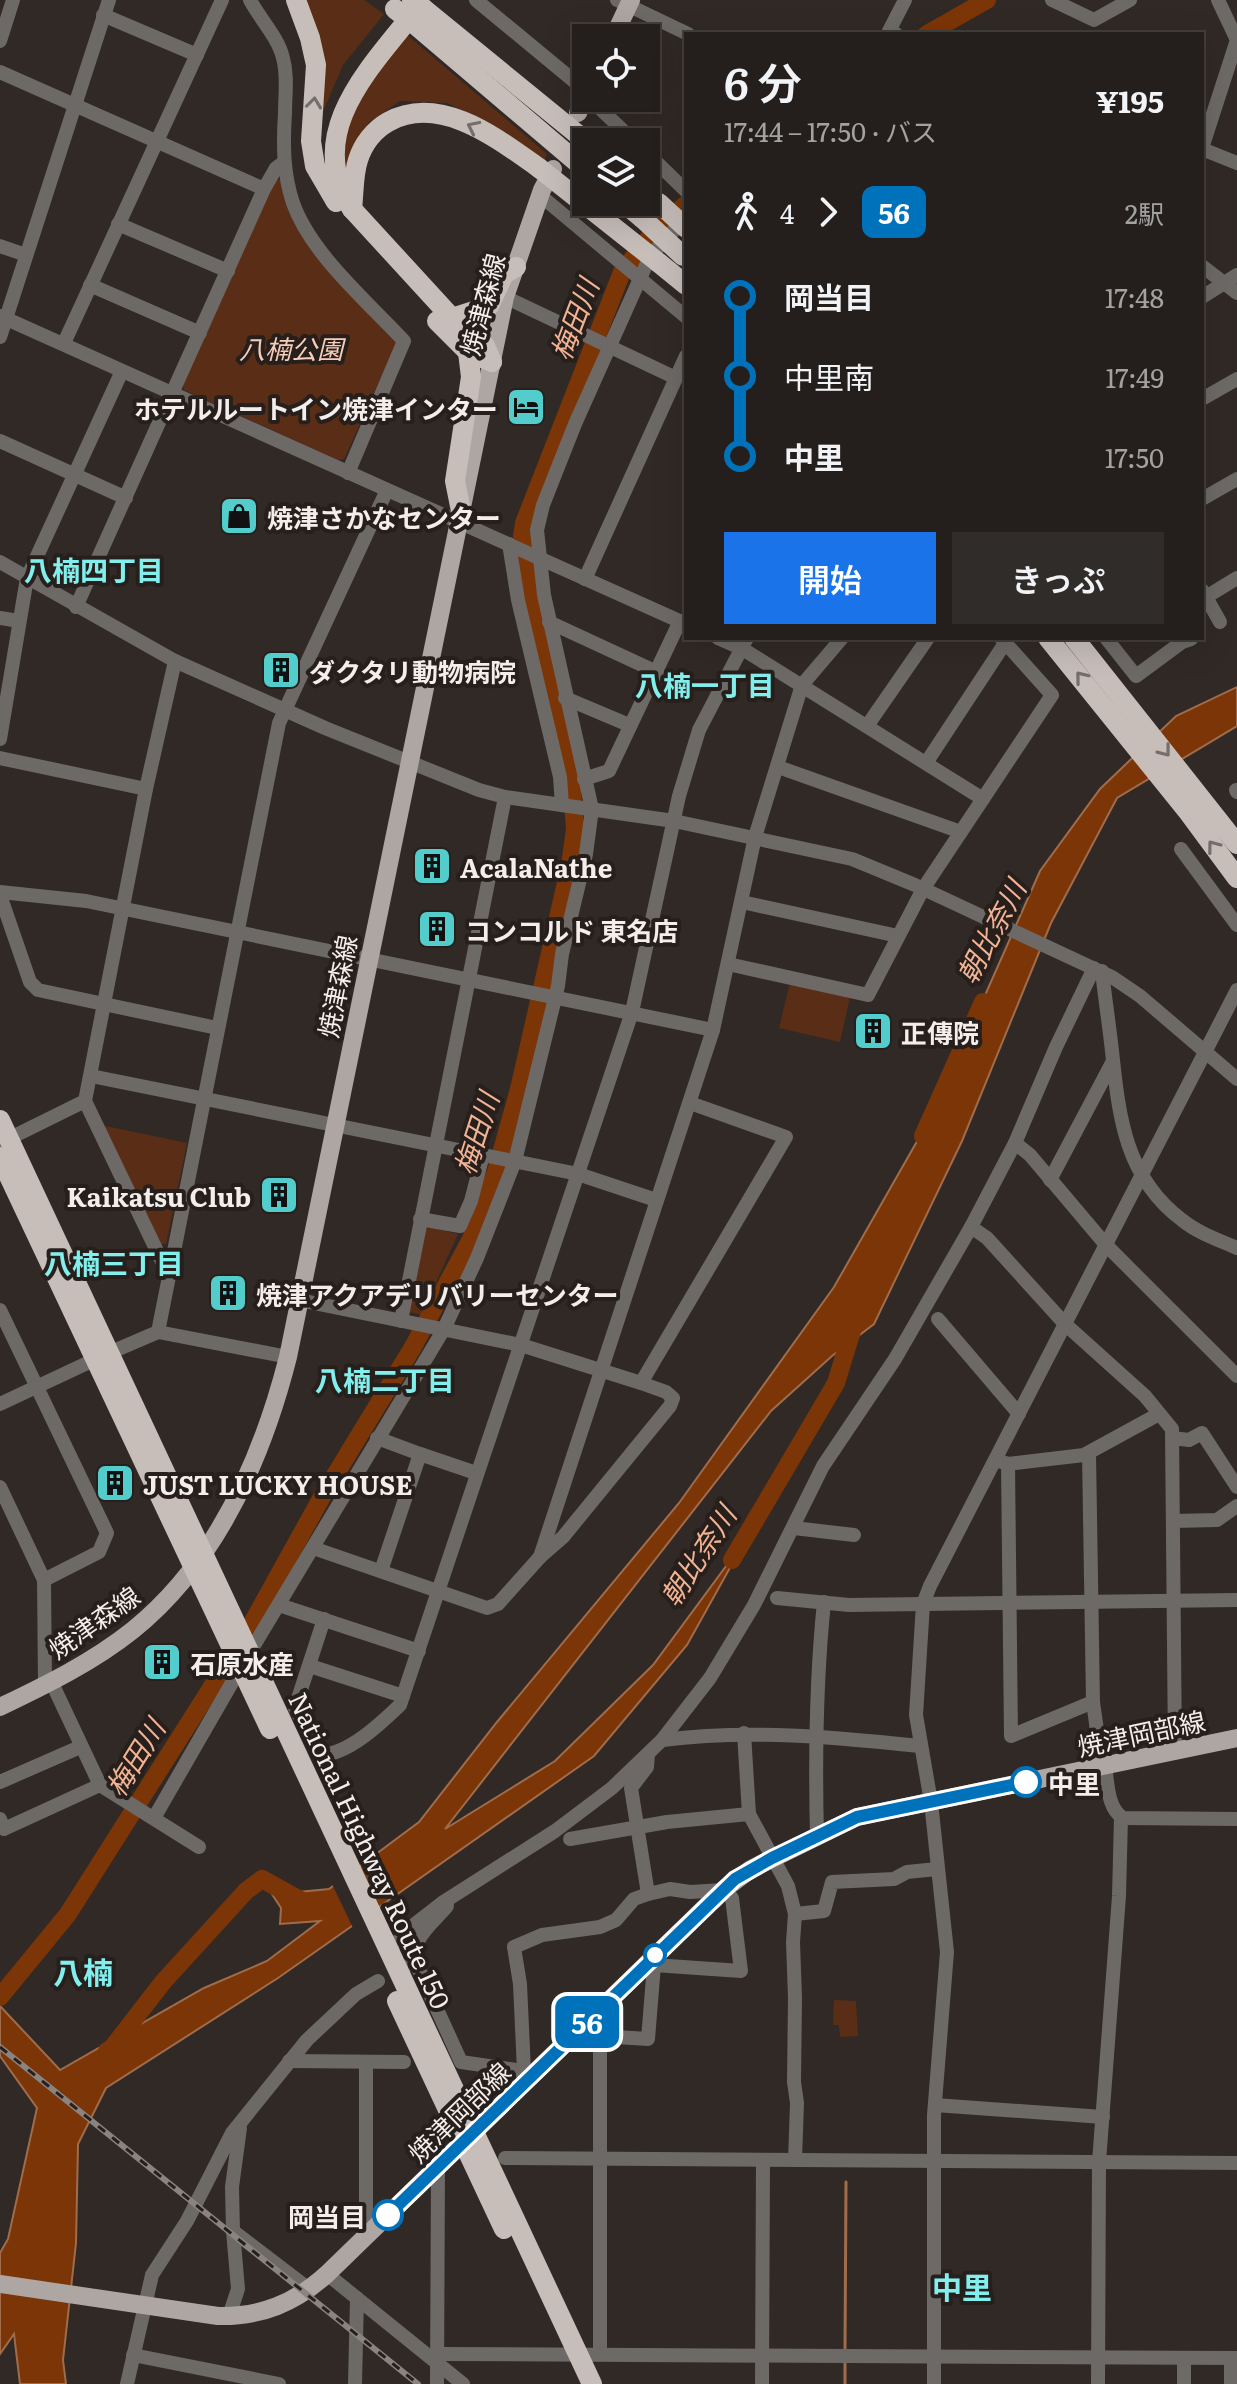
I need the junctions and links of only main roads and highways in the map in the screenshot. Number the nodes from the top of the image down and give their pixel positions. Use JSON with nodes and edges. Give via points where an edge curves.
{"nodes":[{"id":1,"x":296,"y":0,"type":"edge"},
{"id":2,"x":625,"y":2,"type":"edge"},
{"id":3,"x":409,"y":6,"type":"edge"},
{"id":4,"x":618,"y":24,"type":"edge"},
{"id":5,"x":572,"y":131,"type":"edge"},
{"id":6,"x":572,"y":157,"type":"edge"},
{"id":7,"x":546,"y":168,"type":"junction"},
{"id":8,"x":660,"y":204,"type":"edge"},
{"id":9,"x":344,"y":206,"type":"junction"},
{"id":10,"x":640,"y":216,"type":"edge"},
{"id":11,"x":684,"y":226,"type":"edge"},
{"id":12,"x":684,"y":257,"type":"edge"},
{"id":13,"x":516,"y":267,"type":"junction"},
{"id":14,"x":684,"y":283,"type":"edge"},
{"id":15,"x":452,"y":318,"type":"junction"},
{"id":16,"x":468,"y":352,"type":"junction"},
{"id":17,"x":492,"y":362,"type":"junction"},
{"id":18,"x":461,"y":519,"type":"junction"},
{"id":19,"x":1050,"y":640,"type":"edge"},
{"id":20,"x":1075,"y":640,"type":"edge"},
{"id":21,"x":1120,"y":709,"type":"junction"},
{"id":22,"x":1196,"y":806,"type":"junction"},
{"id":23,"x":1237,"y":844,"type":"edge"},
{"id":24,"x":1237,"y":878,"type":"edge"},
{"id":25,"x":0,"y":1120,"type":"edge"},
{"id":26,"x":3,"y":1146,"type":"edge"},
{"id":27,"x":198,"y":1559,"type":"junction"},
{"id":28,"x":0,"y":1707,"type":"edge"},
{"id":29,"x":1237,"y":1738,"type":"edge"},
{"id":30,"x":468,"y":2137,"type":"junction"},
{"id":31,"x":0,"y":2284,"type":"edge"},
{"id":32,"x":571,"y":2354,"type":"junction"},
{"id":33,"x":578,"y":2384,"type":"edge"},
{"id":34,"x":592,"y":2384,"type":"edge"}],
"edges":[{"from":9,"to":1,"type":"highway","one_way":true,"via":[[315,166],[311,141],[316,65]]},
{"from":2,"to":4,"type":"main road"},
{"from":3,"to":5,"type":"highway"},
{"from":3,"to":6,"type":"highway"},
{"from":3,"to":9,"type":"highway","via":[[341,97],[328,130],[327,165]]},
{"from":7,"to":9,"type":"highway","one_way":true,"via":[[458,120],[437,113],[406,115],[381,126],[366,141]]},
{"from":7,"to":13,"type":"main road","name":"焼津森線"},
{"from":7,"to":14,"type":"highway","bridge":true},
{"from":8,"to":11,"type":"highway","bridge":true},
{"from":9,"to":15,"type":"highway"},
{"from":9,"to":16,"type":"highway","via":[[349,222],[394,275]]},
{"from":10,"to":12,"type":"highway","bridge":true},
{"from":13,"to":15,"type":"highway","via":[[504,274],[489,306]]},
{"from":13,"to":17,"type":"main road","name":"焼津森線"},
{"from":15,"to":17,"type":"highway","via":[[485,346]]},
{"from":16,"to":17,"type":"highway"},
{"from":16,"to":18,"type":"highway","via":[[471,377],[455,481]]},
{"from":17,"to":18,"type":"main road","name":"焼津森線"},
{"from":18,"to":27,"type":"main road","name":"焼津森線","via":[[277,1401],[253,1464]]},
{"from":21,"to":19,"type":"highway","one_way":true},
{"from":20,"to":21,"type":"highway"},
{"from":21,"to":22,"type":"highway"},
{"from":22,"to":23,"type":"highway"},
{"from":24,"to":22,"type":"highway","one_way":true},
{"from":25,"to":26,"type":"highway","name":"National Highway Route 150"},
{"from":26,"to":27,"type":"highway","name":"National Highway Route 150"},
{"from":27,"to":28,"type":"main road","name":"焼津森線","via":[[175,1591],[131,1632]]},
{"from":27,"to":30,"type":"highway","name":"National Highway Route 150"},
{"from":29,"to":30,"type":"main road","name":"焼津岡部線","via":[[857,1817],[772,1858],[723,1890],[652,1963],[527,2074]]},
{"from":30,"to":31,"type":"main road","name":"焼津岡部線","via":[[327,2274],[274,2309],[229,2316]]},
{"from":30,"to":32,"type":"highway","name":"National Highway Route 150"},
{"from":32,"to":33,"type":"highway","name":"National Highway Route 150"},
{"from":32,"to":34,"type":"highway","name":"National Highway Route 150"}]}
